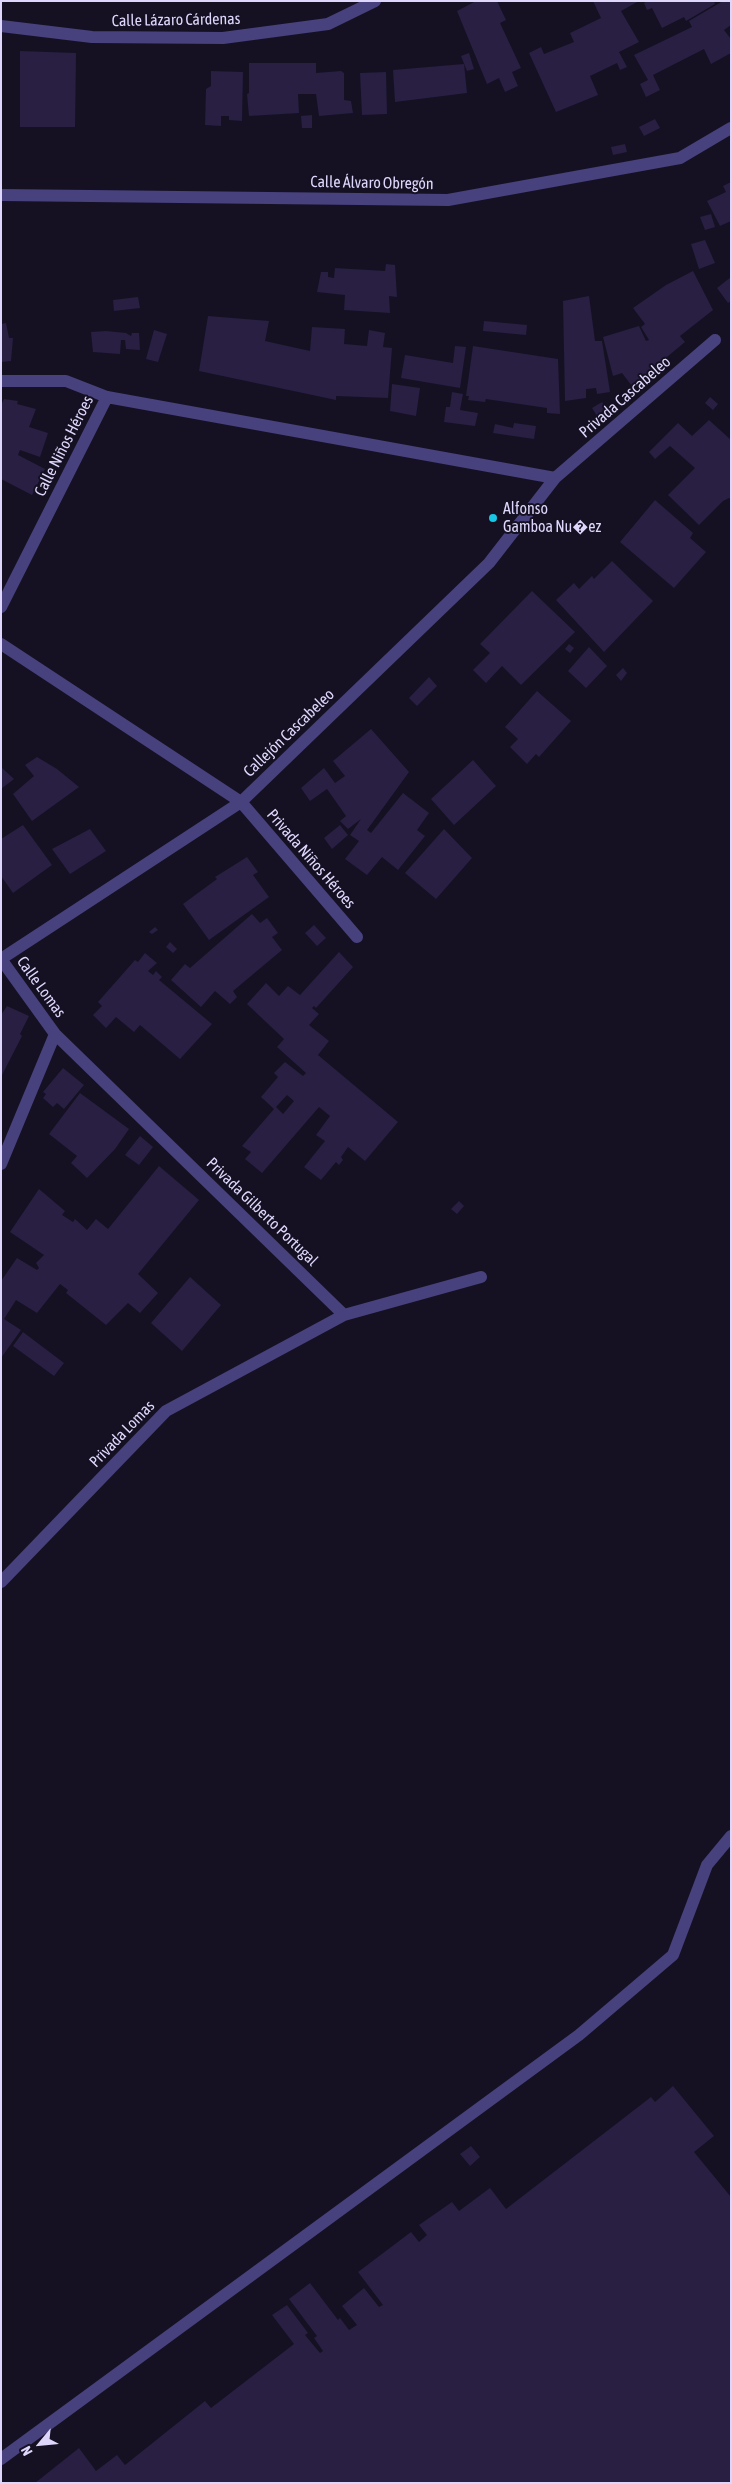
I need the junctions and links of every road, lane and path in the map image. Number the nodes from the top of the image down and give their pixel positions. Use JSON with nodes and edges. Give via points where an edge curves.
{"nodes":[{"id":1,"x":375,"y":1,"type":"edge"},
{"id":2,"x":1,"y":26,"type":"edge"},
{"id":3,"x":731,"y":128,"type":"edge"},
{"id":4,"x":1,"y":195,"type":"edge"},
{"id":5,"x":715,"y":340,"type":"dead end"},
{"id":6,"x":1,"y":381,"type":"edge"},
{"id":7,"x":106,"y":397,"type":"junction"},
{"id":8,"x":555,"y":478,"type":"junction"},
{"id":9,"x":1,"y":607,"type":"edge"},
{"id":10,"x":1,"y":644,"type":"edge"},
{"id":11,"x":241,"y":802,"type":"junction"},
{"id":12,"x":357,"y":937,"type":"dead end"},
{"id":13,"x":1,"y":959,"type":"edge"},
{"id":14,"x":55,"y":1034,"type":"junction"},
{"id":15,"x":1,"y":1164,"type":"edge"},
{"id":16,"x":481,"y":1277,"type":"dead end"},
{"id":17,"x":344,"y":1315,"type":"junction"},
{"id":18,"x":1,"y":1582,"type":"edge"},
{"id":19,"x":731,"y":1836,"type":"edge"},
{"id":20,"x":1,"y":2459,"type":"edge"}],
"edges":[{"from":1,"to":2,"type":"street","name":"Calle Lázaro Cárdenas","via":[[328,24],[223,38],[92,37]]},
{"from":3,"to":4,"type":"street","name":"Calle Álvaro Obregón","via":[[680,158],[448,200]]},
{"from":5,"to":8,"type":"street","name":"Privada Cascabeleo"},
{"from":6,"to":7,"type":"street","name":"Calle Niños Héroes","via":[[66,381]]},
{"from":7,"to":8,"type":"street"},
{"from":7,"to":9,"type":"street","name":"Calle Niños Héroes"},
{"from":8,"to":11,"type":"street","name":"Callejón Cascabeleo","via":[[489,563]]},
{"from":10,"to":11,"type":"street"},
{"from":11,"to":12,"type":"street","name":"Privada Niños Héroes"},
{"from":11,"to":13,"type":"street","name":"Callejón Cascabeleo"},
{"from":13,"to":14,"type":"street","name":"Calle Lomas"},
{"from":14,"to":15,"type":"street"},
{"from":14,"to":17,"type":"street","name":"Privada Gilberto Portugal"},
{"from":16,"to":17,"type":"street"},
{"from":17,"to":18,"type":"street","name":"Privada Lomas","via":[[166,1411]]},
{"from":19,"to":20,"type":"street","via":[[707,1865],[673,1955],[579,2035]]}]}
